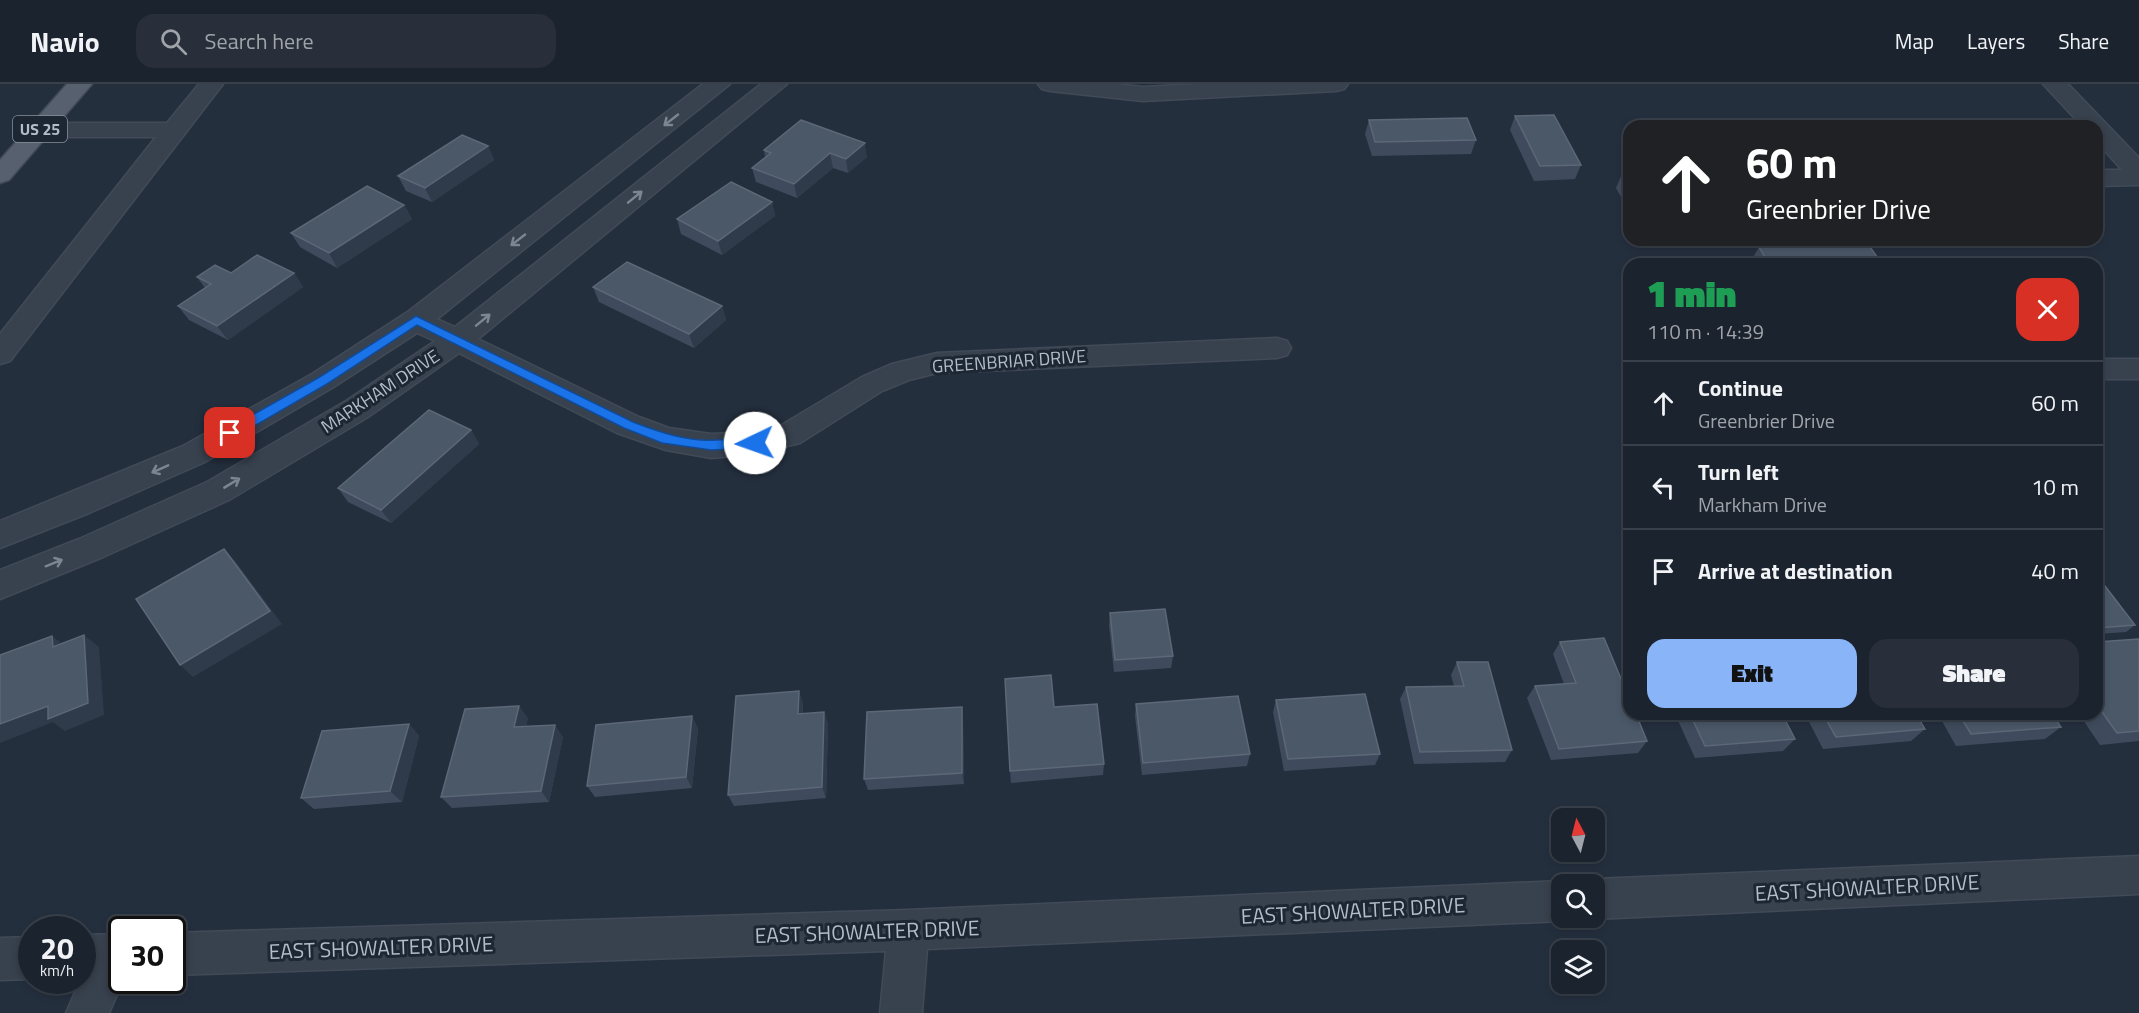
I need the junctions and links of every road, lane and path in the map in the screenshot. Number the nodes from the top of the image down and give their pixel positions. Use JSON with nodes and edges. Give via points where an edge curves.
{"nodes":[{"id":1,"x":80,"y":84,"type":"edge"},
{"id":2,"x":211,"y":84,"type":"edge"},
{"id":3,"x":718,"y":84,"type":"edge"},
{"id":4,"x":775,"y":84,"type":"edge"},
{"id":5,"x":1050,"y":84,"type":"edge"},
{"id":6,"x":1336,"y":84,"type":"edge"},
{"id":7,"x":2055,"y":84,"type":"edge"},
{"id":8,"x":2090,"y":120,"type":"edge"},
{"id":9,"x":39,"y":130,"type":"junction"},
{"id":10,"x":174,"y":130,"type":"junction"},
{"id":11,"x":2103,"y":133,"type":"edge"},
{"id":12,"x":2103,"y":134,"type":"edge"},
{"id":13,"x":2139,"y":146,"type":"edge"},
{"id":14,"x":0,"y":175,"type":"edge"},
{"id":15,"x":2139,"y":175,"type":"edge"},
{"id":16,"x":2103,"y":178,"type":"edge"},
{"id":17,"x":416,"y":320,"type":"junction"},
{"id":18,"x":458,"y":340,"type":"junction"},
{"id":19,"x":1276,"y":348,"type":"dead end"},
{"id":20,"x":0,"y":354,"type":"edge"},
{"id":21,"x":2103,"y":369,"type":"edge"},
{"id":22,"x":2139,"y":369,"type":"edge"},
{"id":23,"x":0,"y":535,"type":"edge"},
{"id":24,"x":0,"y":585,"type":"edge"},
{"id":25,"x":2139,"y":875,"type":"edge"},
{"id":26,"x":1605,"y":899,"type":"edge"},
{"id":27,"x":1551,"y":901,"type":"edge"},
{"id":28,"x":908,"y":930,"type":"junction"},
{"id":29,"x":186,"y":954,"type":"edge"},
{"id":30,"x":106,"y":956,"type":"edge"},
{"id":31,"x":18,"y":958,"type":"edge"},
{"id":32,"x":0,"y":959,"type":"edge"},
{"id":33,"x":87,"y":1013,"type":"edge"},
{"id":34,"x":900,"y":1013,"type":"edge"}],
"edges":[{"from":1,"to":9,"type":"main road","number":"US 25"},
{"from":2,"to":10,"type":"street"},
{"from":3,"to":17,"type":"street","one_way":true},
{"from":18,"to":4,"type":"street","name":"MARKHAM DRIVE","one_way":true},
{"from":5,"to":6,"type":"street","via":[[1143,94]]},
{"from":7,"to":8,"type":"street"},
{"from":9,"to":10,"type":"street"},
{"from":9,"to":14,"type":"main road","number":"US 25"},
{"from":10,"to":20,"type":"street"},
{"from":11,"to":13,"type":"street"},
{"from":12,"to":15,"type":"street"},
{"from":15,"to":16,"type":"street"},
{"from":17,"to":18,"type":"street","name":"GREENBRIAR DRIVE"},
{"from":17,"to":23,"type":"street","one_way":true,"via":[[322,381],[194,454]]},
{"from":18,"to":19,"type":"street","name":"GREENBRIAR DRIVE","via":[[628,425],[666,439],[711,446],[755,443],[789,435],[872,384],[902,371],[938,363]]},
{"from":24,"to":18,"type":"street","name":"MARKHAM DRIVE","one_way":true,"via":[[218,491],[357,409]]},
{"from":21,"to":22,"type":"street"},
{"from":25,"to":26,"type":"street","name":"EAST SHOWALTER DRIVE"},
{"from":27,"to":28,"type":"street","name":"EAST SHOWALTER DRIVE"},
{"from":28,"to":29,"type":"street","name":"EAST SHOWALTER DRIVE"},
{"from":28,"to":34,"type":"street"},
{"from":30,"to":33,"type":"street"},
{"from":31,"to":32,"type":"street"}]}
